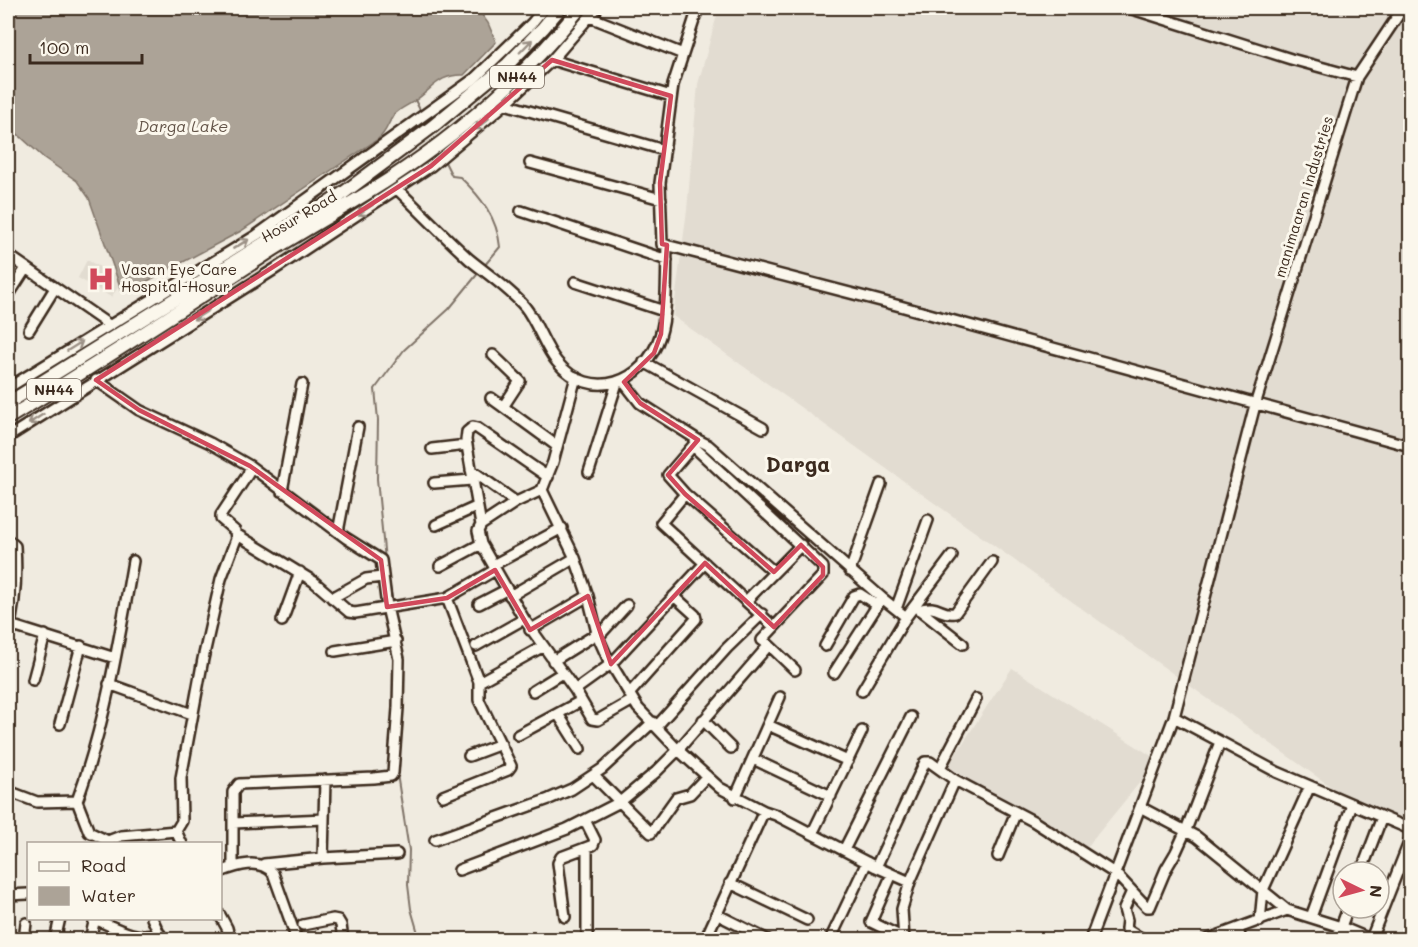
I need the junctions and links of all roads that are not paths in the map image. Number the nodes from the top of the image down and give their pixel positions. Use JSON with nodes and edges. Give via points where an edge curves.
{"nodes":[{"id":1,"x":544,"y":8,"type":"edge"},
{"id":2,"x":560,"y":8,"type":"edge"},
{"id":3,"x":580,"y":8,"type":"edge"},
{"id":4,"x":597,"y":8,"type":"edge"},
{"id":5,"x":698,"y":8,"type":"edge"},
{"id":6,"x":1129,"y":8,"type":"edge"},
{"id":7,"x":1403,"y":8,"type":"edge"},
{"id":8,"x":590,"y":17,"type":"junction"},
{"id":9,"x":683,"y":54,"type":"junction"},
{"id":10,"x":552,"y":60,"type":"junction"},
{"id":11,"x":1357,"y":77,"type":"junction"},
{"id":12,"x":671,"y":96,"type":"junction"},
{"id":13,"x":505,"y":104,"type":"junction"},
{"id":14,"x":664,"y":150,"type":"junction"},
{"id":15,"x":530,"y":163,"type":"dead end"},
{"id":16,"x":396,"y":189,"type":"junction"},
{"id":17,"x":661,"y":199,"type":"junction"},
{"id":18,"x":520,"y":211,"type":"dead end"},
{"id":19,"x":667,"y":245,"type":"junction"},
{"id":20,"x":8,"y":255,"type":"edge"},
{"id":21,"x":667,"y":260,"type":"junction"},
{"id":22,"x":26,"y":268,"type":"junction"},
{"id":23,"x":575,"y":282,"type":"dead end"},
{"id":24,"x":55,"y":288,"type":"junction"},
{"id":25,"x":8,"y":296,"type":"edge"},
{"id":26,"x":664,"y":311,"type":"junction"},
{"id":27,"x":109,"y":325,"type":"junction"},
{"id":28,"x":29,"y":330,"type":"dead end"},
{"id":29,"x":493,"y":356,"type":"dead end"},
{"id":30,"x":644,"y":362,"type":"junction"},
{"id":31,"x":576,"y":377,"type":"junction"},
{"id":32,"x":96,"y":380,"type":"junction"},
{"id":33,"x":620,"y":381,"type":"junction"},
{"id":34,"x":302,"y":384,"type":"dead end"},
{"id":35,"x":8,"y":388,"type":"edge"},
{"id":36,"x":491,"y":398,"type":"dead end"},
{"id":37,"x":8,"y":403,"type":"edge"},
{"id":38,"x":1255,"y":405,"type":"junction"},
{"id":39,"x":503,"y":407,"type":"junction"},
{"id":40,"x":8,"y":418,"type":"edge"},
{"id":41,"x":358,"y":427,"type":"dead end"},
{"id":42,"x":763,"y":428,"type":"dead end"},
{"id":43,"x":8,"y":437,"type":"edge"},
{"id":44,"x":695,"y":443,"type":"junction"},
{"id":45,"x":467,"y":445,"type":"junction"},
{"id":46,"x":557,"y":446,"type":"junction"},
{"id":47,"x":1410,"y":446,"type":"edge"},
{"id":48,"x":432,"y":449,"type":"dead end"},
{"id":49,"x":250,"y":466,"type":"junction"},
{"id":50,"x":471,"y":470,"type":"junction"},
{"id":51,"x":589,"y":472,"type":"dead end"},
{"id":52,"x":548,"y":477,"type":"junction"},
{"id":53,"x":472,"y":480,"type":"junction"},
{"id":54,"x":434,"y":483,"type":"dead end"},
{"id":55,"x":881,"y":484,"type":"dead end"},
{"id":56,"x":542,"y":490,"type":"junction"},
{"id":57,"x":282,"y":492,"type":"junction"},
{"id":58,"x":685,"y":494,"type":"junction"},
{"id":59,"x":516,"y":502,"type":"junction"},
{"id":60,"x":476,"y":507,"type":"junction"},
{"id":61,"x":928,"y":520,"type":"dead end"},
{"id":62,"x":436,"y":525,"type":"dead end"},
{"id":63,"x":481,"y":525,"type":"junction"},
{"id":64,"x":562,"y":528,"type":"junction"},
{"id":65,"x":338,"y":532,"type":"junction"},
{"id":66,"x":237,"y":534,"type":"junction"},
{"id":67,"x":8,"y":540,"type":"edge"},
{"id":68,"x":481,"y":544,"type":"junction"},
{"id":69,"x":801,"y":545,"type":"junction"},
{"id":70,"x":952,"y":556,"type":"dead end"},
{"id":71,"x":575,"y":558,"type":"junction"},
{"id":72,"x":134,"y":561,"type":"dead end"},
{"id":73,"x":992,"y":562,"type":"dead end"},
{"id":74,"x":705,"y":563,"type":"junction"},
{"id":75,"x":440,"y":566,"type":"dead end"},
{"id":76,"x":494,"y":567,"type":"junction"},
{"id":77,"x":850,"y":571,"type":"junction"},
{"id":78,"x":300,"y":572,"type":"junction"},
{"id":79,"x":774,"y":572,"type":"junction"},
{"id":80,"x":382,"y":577,"type":"junction"},
{"id":81,"x":508,"y":593,"type":"junction"},
{"id":82,"x":588,"y":596,"type":"junction"},
{"id":83,"x":674,"y":596,"type":"junction"},
{"id":84,"x":332,"y":598,"type":"junction"},
{"id":85,"x":447,"y":598,"type":"junction"},
{"id":86,"x":747,"y":600,"type":"junction"},
{"id":87,"x":879,"y":602,"type":"junction"},
{"id":88,"x":479,"y":604,"type":"dead end"},
{"id":89,"x":627,"y":605,"type":"dead end"},
{"id":90,"x":388,"y":607,"type":"junction"},
{"id":91,"x":917,"y":608,"type":"junction"},
{"id":92,"x":896,"y":609,"type":"junction"},
{"id":93,"x":762,"y":614,"type":"junction"},
{"id":94,"x":906,"y":617,"type":"junction"},
{"id":95,"x":524,"y":619,"type":"junction"},
{"id":96,"x":282,"y":621,"type":"dead end"},
{"id":97,"x":774,"y":627,"type":"junction"},
{"id":98,"x":9,"y":629,"type":"edge"},
{"id":99,"x":530,"y":630,"type":"junction"},
{"id":100,"x":45,"y":635,"type":"junction"},
{"id":101,"x":598,"y":635,"type":"junction"},
{"id":102,"x":396,"y":641,"type":"junction"},
{"id":103,"x":963,"y":644,"type":"dead end"},
{"id":104,"x":769,"y":645,"type":"junction"},
{"id":105,"x":81,"y":646,"type":"junction"},
{"id":106,"x":476,"y":646,"type":"dead end"},
{"id":107,"x":825,"y":646,"type":"dead end"},
{"id":108,"x":542,"y":647,"type":"junction"},
{"id":109,"x":335,"y":651,"type":"dead end"},
{"id":110,"x":115,"y":658,"type":"junction"},
{"id":111,"x":553,"y":661,"type":"junction"},
{"id":112,"x":611,"y":664,"type":"junction"},
{"id":113,"x":795,"y":670,"type":"dead end"},
{"id":114,"x":562,"y":673,"type":"junction"},
{"id":115,"x":834,"y":673,"type":"dead end"},
{"id":116,"x":33,"y":680,"type":"dead end"},
{"id":117,"x":479,"y":682,"type":"junction"},
{"id":118,"x":109,"y":684,"type":"junction"},
{"id":119,"x":575,"y":690,"type":"junction"},
{"id":120,"x":532,"y":691,"type":"dead end"},
{"id":121,"x":862,"y":691,"type":"dead end"},
{"id":122,"x":631,"y":697,"type":"junction"},
{"id":123,"x":780,"y":698,"type":"dead end"},
{"id":124,"x":976,"y":699,"type":"dead end"},
{"id":125,"x":581,"y":701,"type":"junction"},
{"id":126,"x":192,"y":714,"type":"junction"},
{"id":127,"x":558,"y":714,"type":"junction"},
{"id":128,"x":911,"y":717,"type":"dead end"},
{"id":129,"x":1174,"y":717,"type":"junction"},
{"id":130,"x":704,"y":720,"type":"junction"},
{"id":131,"x":60,"y":724,"type":"dead end"},
{"id":132,"x":655,"y":724,"type":"junction"},
{"id":133,"x":768,"y":725,"type":"junction"},
{"id":134,"x":862,"y":731,"type":"dead end"},
{"id":135,"x":518,"y":735,"type":"dead end"},
{"id":136,"x":1220,"y":742,"type":"junction"},
{"id":137,"x":501,"y":744,"type":"junction"},
{"id":138,"x":731,"y":748,"type":"dead end"},
{"id":139,"x":580,"y":749,"type":"dead end"},
{"id":140,"x":678,"y":750,"type":"junction"},
{"id":141,"x":469,"y":756,"type":"dead end"},
{"id":142,"x":753,"y":759,"type":"junction"},
{"id":143,"x":848,"y":761,"type":"junction"},
{"id":144,"x":940,"y":768,"type":"junction"},
{"id":145,"x":592,"y":775,"type":"junction"},
{"id":146,"x":707,"y":776,"type":"junction"},
{"id":147,"x":325,"y":780,"type":"junction"},
{"id":148,"x":956,"y":780,"type":"junction"},
{"id":149,"x":1310,"y":786,"type":"junction"},
{"id":150,"x":8,"y":792,"type":"edge"},
{"id":151,"x":443,"y":795,"type":"dead end"},
{"id":152,"x":831,"y":796,"type":"junction"},
{"id":153,"x":735,"y":798,"type":"junction"},
{"id":154,"x":77,"y":801,"type":"junction"},
{"id":155,"x":620,"y":802,"type":"junction"},
{"id":156,"x":1352,"y":805,"type":"junction"},
{"id":157,"x":1140,"y":807,"type":"junction"},
{"id":158,"x":764,"y":811,"type":"junction"},
{"id":159,"x":1016,"y":812,"type":"junction"},
{"id":160,"x":1382,"y":817,"type":"junction"},
{"id":161,"x":324,"y":819,"type":"junction"},
{"id":162,"x":585,"y":820,"type":"junction"},
{"id":163,"x":233,"y":823,"type":"junction"},
{"id":164,"x":1410,"y":829,"type":"edge"},
{"id":165,"x":1186,"y":830,"type":"junction"},
{"id":166,"x":176,"y":831,"type":"junction"},
{"id":167,"x":812,"y":834,"type":"junction"},
{"id":168,"x":435,"y":840,"type":"dead end"},
{"id":169,"x":1410,"y":840,"type":"edge"},
{"id":170,"x":109,"y":842,"type":"edge"},
{"id":171,"x":182,"y":842,"type":"edge"},
{"id":172,"x":587,"y":848,"type":"junction"},
{"id":173,"x":844,"y":850,"type":"junction"},
{"id":174,"x":397,"y":854,"type":"dead end"},
{"id":175,"x":998,"y":856,"type":"dead end"},
{"id":176,"x":323,"y":858,"type":"junction"},
{"id":177,"x":1366,"y":860,"type":"edge"},
{"id":178,"x":264,"y":864,"type":"junction"},
{"id":179,"x":871,"y":864,"type":"junction"},
{"id":180,"x":233,"y":867,"type":"junction"},
{"id":181,"x":459,"y":870,"type":"dead end"},
{"id":182,"x":222,"y":871,"type":"edge"},
{"id":183,"x":892,"y":874,"type":"junction"},
{"id":184,"x":1116,"y":874,"type":"junction"},
{"id":185,"x":910,"y":882,"type":"junction"},
{"id":186,"x":730,"y":883,"type":"junction"},
{"id":187,"x":1132,"y":891,"type":"junction"},
{"id":188,"x":1263,"y":891,"type":"junction"},
{"id":189,"x":27,"y":894,"type":"edge"},
{"id":190,"x":8,"y":896,"type":"edge"},
{"id":191,"x":1287,"y":910,"type":"junction"},
{"id":192,"x":716,"y":914,"type":"junction"},
{"id":193,"x":565,"y":917,"type":"dead end"},
{"id":194,"x":1311,"y":917,"type":"junction"},
{"id":195,"x":222,"y":919,"type":"edge"},
{"id":196,"x":60,"y":920,"type":"edge"},
{"id":197,"x":95,"y":920,"type":"edge"},
{"id":198,"x":97,"y":920,"type":"edge"},
{"id":199,"x":153,"y":920,"type":"edge"},
{"id":200,"x":807,"y":920,"type":"dead end"},
{"id":201,"x":1344,"y":920,"type":"edge"},
{"id":202,"x":1260,"y":921,"type":"junction"},
{"id":203,"x":27,"y":923,"type":"dead end"},
{"id":204,"x":303,"y":925,"type":"dead end"},
{"id":205,"x":1341,"y":927,"type":"junction"},
{"id":206,"x":1410,"y":927,"type":"edge"},
{"id":207,"x":1238,"y":928,"type":"junction"},
{"id":208,"x":161,"y":936,"type":"edge"},
{"id":209,"x":24,"y":939,"type":"edge"},
{"id":210,"x":55,"y":939,"type":"edge"},
{"id":211,"x":90,"y":939,"type":"edge"},
{"id":212,"x":230,"y":939,"type":"edge"},
{"id":213,"x":297,"y":939,"type":"edge"},
{"id":214,"x":343,"y":939,"type":"edge"},
{"id":215,"x":587,"y":939,"type":"edge"},
{"id":216,"x":705,"y":939,"type":"edge"},
{"id":217,"x":768,"y":939,"type":"edge"},
{"id":218,"x":830,"y":939,"type":"edge"},
{"id":219,"x":904,"y":939,"type":"edge"},
{"id":220,"x":1090,"y":939,"type":"edge"},
{"id":221,"x":1144,"y":939,"type":"edge"},
{"id":222,"x":1206,"y":939,"type":"edge"},
{"id":223,"x":1241,"y":939,"type":"edge"},
{"id":224,"x":1336,"y":939,"type":"edge"},
{"id":225,"x":1372,"y":939,"type":"edge"},
{"id":226,"x":1406,"y":939,"type":"edge"}],
"edges":[{"from":27,"to":1,"type":"street","one_way":true,"via":[[257,235],[429,112],[474,79]]},
{"from":37,"to":2,"type":"highway","name":"Hosur Road","number":"NH44","one_way":true,"via":[[338,197],[508,64]]},
{"from":3,"to":40,"type":"highway","name":"Hosur Road","number":"NH44","via":[[529,66],[390,179]]},
{"from":4,"to":8,"type":"street"},
{"from":5,"to":9,"type":"street"},
{"from":6,"to":11,"type":"street"},
{"from":7,"to":11,"type":"street","name":"manimaaran industries"},
{"from":8,"to":9,"type":"street"},
{"from":8,"to":10,"type":"street"},
{"from":9,"to":12,"type":"street"},
{"from":10,"to":12,"type":"street"},
{"from":10,"to":13,"type":"street"},
{"from":11,"to":38,"type":"street","name":"manimaaran industries"},
{"from":12,"to":14,"type":"street"},
{"from":13,"to":14,"type":"street"},
{"from":13,"to":16,"type":"street","one_way":true,"via":[[431,166]]},
{"from":14,"to":17,"type":"street"},
{"from":15,"to":17,"type":"street"},
{"from":16,"to":31,"type":"street","via":[[525,307],[557,362]]},
{"from":16,"to":32,"type":"street","one_way":true},
{"from":17,"to":19,"type":"street","via":[[662,244]]},
{"from":18,"to":21,"type":"street"},
{"from":19,"to":21,"type":"street"},
{"from":19,"to":38,"type":"street"},
{"from":20,"to":22,"type":"street"},
{"from":21,"to":26,"type":"street"},
{"from":22,"to":24,"type":"street"},
{"from":22,"to":25,"type":"street"},
{"from":23,"to":26,"type":"street"},
{"from":24,"to":27,"type":"street"},
{"from":24,"to":28,"type":"street"},
{"from":26,"to":30,"type":"street","via":[[654,353]]},
{"from":35,"to":27,"type":"street","one_way":true},
{"from":29,"to":39,"type":"street","via":[[520,381]]},
{"from":30,"to":33,"type":"street"},
{"from":30,"to":42,"type":"street"},
{"from":31,"to":33,"type":"street","via":[[601,386]]},
{"from":31,"to":46,"type":"street"},
{"from":32,"to":43,"type":"street","one_way":true},
{"from":32,"to":49,"type":"street","via":[[139,410]]},
{"from":33,"to":44,"type":"street","via":[[640,403]]},
{"from":33,"to":51,"type":"street"},
{"from":34,"to":57,"type":"street"},
{"from":36,"to":39,"type":"street"},
{"from":38,"to":47,"type":"street"},
{"from":38,"to":129,"type":"street","name":"manimaaran industries"},
{"from":39,"to":46,"type":"street"},
{"from":41,"to":65,"type":"street"},
{"from":44,"to":58,"type":"street","via":[[668,475]]},
{"from":44,"to":69,"type":"street"},
{"from":44,"to":77,"type":"street","via":[[708,445]]},
{"from":45,"to":48,"type":"street"},
{"from":45,"to":50,"type":"street"},
{"from":45,"to":52,"type":"street","via":[[467,432],[477,428]]},
{"from":46,"to":52,"type":"street"},
{"from":49,"to":57,"type":"street"},
{"from":49,"to":66,"type":"street","via":[[221,515]]},
{"from":50,"to":53,"type":"street"},
{"from":50,"to":59,"type":"street"},
{"from":52,"to":56,"type":"street"},
{"from":53,"to":54,"type":"street"},
{"from":53,"to":60,"type":"street"},
{"from":55,"to":77,"type":"street"},
{"from":56,"to":59,"type":"street"},
{"from":56,"to":64,"type":"street"},
{"from":57,"to":65,"type":"street"},
{"from":58,"to":74,"type":"street","via":[[661,523]]},
{"from":58,"to":79,"type":"street"},
{"from":59,"to":63,"type":"street"},
{"from":60,"to":62,"type":"street"},
{"from":60,"to":63,"type":"street"},
{"from":61,"to":92,"type":"street"},
{"from":63,"to":68,"type":"street"},
{"from":64,"to":71,"type":"street"},
{"from":64,"to":76,"type":"street"},
{"from":65,"to":80,"type":"street","via":[[381,560]]},
{"from":66,"to":78,"type":"street"},
{"from":66,"to":126,"type":"street","via":[[220,579]]},
{"from":67,"to":98,"type":"street","via":[[15,546],[16,567]]},
{"from":68,"to":75,"type":"street"},
{"from":68,"to":76,"type":"street"},
{"from":69,"to":79,"type":"street"},
{"from":69,"to":97,"type":"street","via":[[824,572]]},
{"from":70,"to":91,"type":"street"},
{"from":71,"to":81,"type":"street"},
{"from":71,"to":82,"type":"street"},
{"from":72,"to":110,"type":"street"},
{"from":73,"to":91,"type":"street","via":[[955,613]]},
{"from":74,"to":83,"type":"street"},
{"from":74,"to":86,"type":"street"},
{"from":76,"to":81,"type":"street"},
{"from":76,"to":85,"type":"street"},
{"from":77,"to":87,"type":"street"},
{"from":78,"to":84,"type":"street"},
{"from":78,"to":96,"type":"street"},
{"from":79,"to":86,"type":"street"},
{"from":80,"to":84,"type":"street","via":[[366,579]]},
{"from":80,"to":90,"type":"street"},
{"from":81,"to":88,"type":"street"},
{"from":81,"to":95,"type":"street"},
{"from":82,"to":99,"type":"street"},
{"from":82,"to":101,"type":"street"},
{"from":83,"to":112,"type":"street"},
{"from":83,"to":122,"type":"street","via":[[696,619]]},
{"from":84,"to":90,"type":"street","via":[[355,613]]},
{"from":85,"to":90,"type":"street"},
{"from":85,"to":117,"type":"street"},
{"from":86,"to":93,"type":"street"},
{"from":87,"to":92,"type":"street"},
{"from":87,"to":107,"type":"street","via":[[860,594],[854,596]]},
{"from":87,"to":115,"type":"street"},
{"from":89,"to":101,"type":"street"},
{"from":90,"to":102,"type":"street"},
{"from":91,"to":94,"type":"street"},
{"from":91,"to":103,"type":"street"},
{"from":92,"to":94,"type":"street"},
{"from":93,"to":97,"type":"street"},
{"from":93,"to":132,"type":"street"},
{"from":94,"to":121,"type":"street"},
{"from":95,"to":99,"type":"street"},
{"from":95,"to":106,"type":"street"},
{"from":97,"to":104,"type":"street","via":[[762,640]]},
{"from":98,"to":100,"type":"street"},
{"from":99,"to":108,"type":"street"},
{"from":100,"to":105,"type":"street"},
{"from":100,"to":116,"type":"street"},
{"from":101,"to":111,"type":"street"},
{"from":101,"to":112,"type":"street"},
{"from":102,"to":109,"type":"street"},
{"from":102,"to":147,"type":"street","via":[[399,683],[393,775]]},
{"from":104,"to":113,"type":"street"},
{"from":104,"to":130,"type":"street"},
{"from":105,"to":110,"type":"street"},
{"from":105,"to":131,"type":"street"},
{"from":108,"to":111,"type":"street"},
{"from":108,"to":117,"type":"street"},
{"from":110,"to":118,"type":"street"},
{"from":111,"to":114,"type":"street"},
{"from":112,"to":119,"type":"street"},
{"from":112,"to":122,"type":"street"},
{"from":114,"to":119,"type":"street"},
{"from":114,"to":120,"type":"street"},
{"from":117,"to":137,"type":"street","via":[[479,700]]},
{"from":118,"to":126,"type":"street"},
{"from":118,"to":154,"type":"street"},
{"from":119,"to":125,"type":"street"},
{"from":122,"to":125,"type":"street","via":[[595,720]]},
{"from":122,"to":132,"type":"street"},
{"from":123,"to":133,"type":"street"},
{"from":124,"to":144,"type":"street"},
{"from":125,"to":127,"type":"street"},
{"from":126,"to":166,"type":"street","via":[[180,786],[182,821]]},
{"from":127,"to":135,"type":"street"},
{"from":127,"to":139,"type":"street"},
{"from":128,"to":173,"type":"street"},
{"from":129,"to":136,"type":"street"},
{"from":129,"to":157,"type":"street","name":"manimaaran industries"},
{"from":130,"to":138,"type":"street"},
{"from":130,"to":140,"type":"street"},
{"from":132,"to":140,"type":"street"},
{"from":132,"to":145,"type":"street"},
{"from":133,"to":142,"type":"street"},
{"from":133,"to":143,"type":"street"},
{"from":134,"to":143,"type":"street"},
{"from":136,"to":149,"type":"street"},
{"from":136,"to":165,"type":"street"},
{"from":137,"to":141,"type":"street"},
{"from":137,"to":151,"type":"street","via":[[510,762],[508,770]]},
{"from":140,"to":146,"type":"street"},
{"from":140,"to":155,"type":"street"},
{"from":142,"to":152,"type":"street"},
{"from":142,"to":153,"type":"street"},
{"from":143,"to":152,"type":"street"},
{"from":144,"to":148,"type":"street"},
{"from":144,"to":179,"type":"street","via":[[926,762]]},
{"from":145,"to":155,"type":"street"},
{"from":145,"to":168,"type":"street","via":[[549,799]]},
{"from":146,"to":153,"type":"street"},
{"from":146,"to":155,"type":"street","via":[[690,794],[676,798],[651,833]]},
{"from":147,"to":161,"type":"street"},
{"from":147,"to":163,"type":"street","via":[[239,784],[233,792]]},
{"from":148,"to":159,"type":"street"},
{"from":148,"to":185,"type":"street"},
{"from":149,"to":156,"type":"street"},
{"from":149,"to":188,"type":"street"},
{"from":150,"to":154,"type":"street","via":[[37,802]]},
{"from":152,"to":167,"type":"street"},
{"from":153,"to":158,"type":"street"},
{"from":154,"to":170,"type":"street","via":[[89,832]]},
{"from":155,"to":162,"type":"street"},
{"from":156,"to":160,"type":"street"},
{"from":156,"to":194,"type":"street"},
{"from":157,"to":165,"type":"street"},
{"from":157,"to":184,"type":"street","name":"manimaaran industries"},
{"from":158,"to":167,"type":"street"},
{"from":158,"to":186,"type":"street"},
{"from":159,"to":175,"type":"street"},
{"from":159,"to":184,"type":"street"},
{"from":160,"to":164,"type":"street"},
{"from":160,"to":177,"type":"street"},
{"from":161,"to":163,"type":"street"},
{"from":161,"to":176,"type":"street"},
{"from":162,"to":172,"type":"street","via":[[595,843]]},
{"from":162,"to":181,"type":"street"},
{"from":163,"to":180,"type":"street"},
{"from":165,"to":187,"type":"street","via":[[1152,906],[1147,907]]},
{"from":165,"to":188,"type":"street"},
{"from":166,"to":170,"type":"street","via":[[121,836]]},
{"from":166,"to":171,"type":"street"},
{"from":167,"to":173,"type":"street"},
{"from":169,"to":225,"type":"street"},
{"from":172,"to":193,"type":"street","via":[[559,859]]},
{"from":172,"to":215,"type":"street"},
{"from":173,"to":179,"type":"street"},
{"from":174,"to":176,"type":"street"},
{"from":176,"to":178,"type":"street"},
{"from":178,"to":180,"type":"street"},
{"from":178,"to":213,"type":"street","via":[[273,873]]},
{"from":179,"to":183,"type":"street"},
{"from":179,"to":218,"type":"street"},
{"from":180,"to":182,"type":"street"},
{"from":183,"to":185,"type":"street"},
{"from":183,"to":219,"type":"street","via":[[871,922]]},
{"from":184,"to":187,"type":"street"},
{"from":184,"to":220,"type":"street","name":"manimaaran industries"},
{"from":185,"to":219,"type":"street","via":[[902,909]]},
{"from":186,"to":192,"type":"street"},
{"from":186,"to":200,"type":"street"},
{"from":187,"to":221,"type":"street","via":[[1124,909],[1126,929]]},
{"from":188,"to":191,"type":"street"},
{"from":188,"to":202,"type":"street"},
{"from":189,"to":190,"type":"street"},
{"from":191,"to":194,"type":"street"},
{"from":191,"to":202,"type":"street"},
{"from":192,"to":216,"type":"street"},
{"from":192,"to":217,"type":"street"},
{"from":194,"to":205,"type":"street"},
{"from":195,"to":212,"type":"street"},
{"from":196,"to":210,"type":"street"},
{"from":197,"to":211,"type":"street"},
{"from":198,"to":208,"type":"street","via":[[140,937]]},
{"from":199,"to":208,"type":"street"},
{"from":201,"to":205,"type":"street"},
{"from":202,"to":207,"type":"street"},
{"from":203,"to":209,"type":"street"},
{"from":204,"to":214,"type":"street","via":[[338,920]]},
{"from":205,"to":224,"type":"street"},
{"from":205,"to":225,"type":"street"},
{"from":206,"to":226,"type":"street"},
{"from":207,"to":222,"type":"street"},
{"from":207,"to":223,"type":"street"}]}
